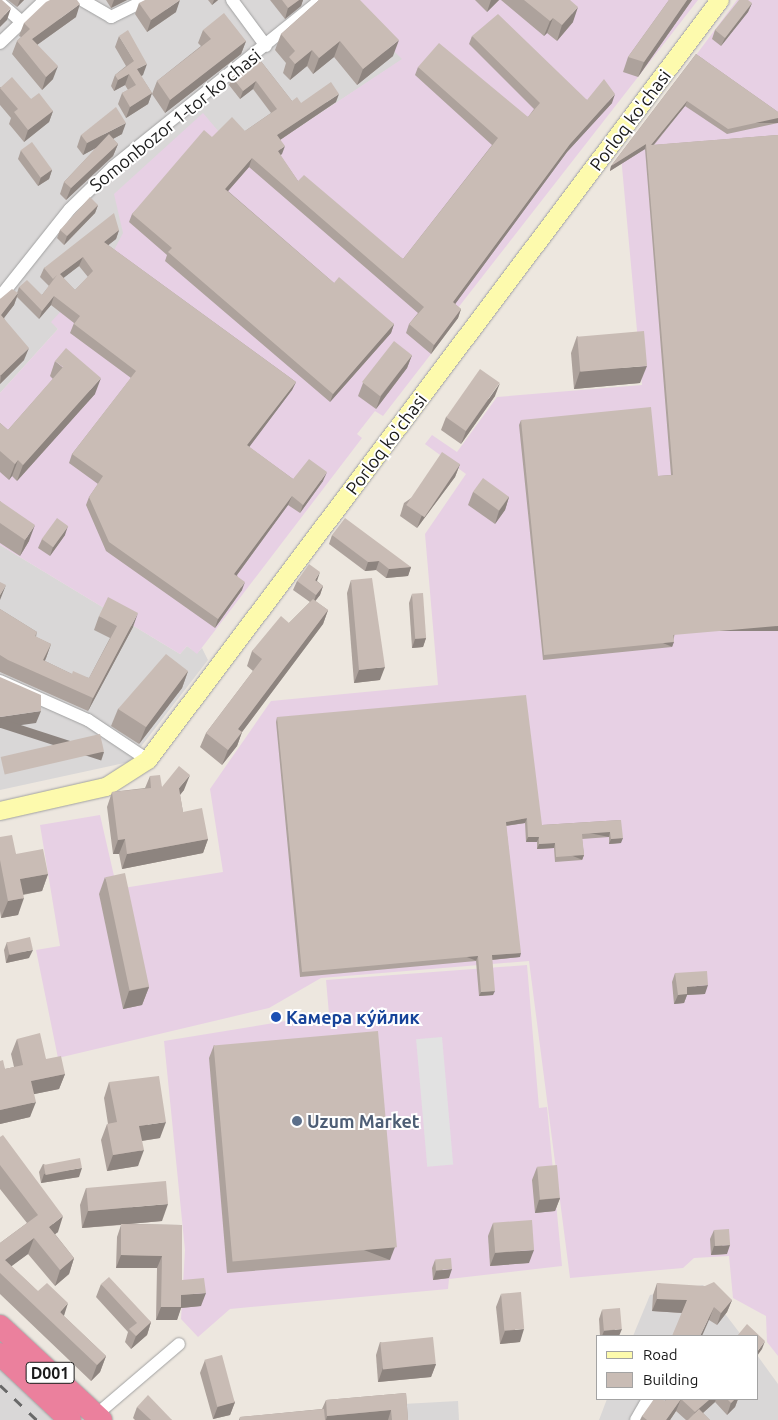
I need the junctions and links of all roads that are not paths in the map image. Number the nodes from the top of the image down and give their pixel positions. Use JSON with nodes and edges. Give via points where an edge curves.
{"nodes":[{"id":1,"x":44,"y":0,"type":"edge"},
{"id":2,"x":82,"y":0,"type":"edge"},
{"id":3,"x":146,"y":0,"type":"edge"},
{"id":4,"x":232,"y":0,"type":"edge"},
{"id":5,"x":322,"y":0,"type":"edge"},
{"id":6,"x":720,"y":0,"type":"edge"},
{"id":7,"x":0,"y":3,"type":"edge"},
{"id":8,"x":21,"y":21,"type":"junction"},
{"id":9,"x":0,"y":42,"type":"edge"},
{"id":10,"x":266,"y":46,"type":"junction"},
{"id":11,"x":0,"y":297,"type":"edge"},
{"id":12,"x":1,"y":683,"type":"edge"},
{"id":13,"x":148,"y":760,"type":"junction"},
{"id":14,"x":0,"y":811,"type":"edge"},
{"id":15,"x":0,"y":1326,"type":"edge"},
{"id":16,"x":179,"y":1344,"type":"dead end"},
{"id":17,"x":0,"y":1354,"type":"edge"},
{"id":18,"x":647,"y":1400,"type":"edge"},
{"id":19,"x":96,"y":1418,"type":"edge"},
{"id":20,"x":70,"y":1420,"type":"edge"},
{"id":21,"x":636,"y":1420,"type":"edge"}],
"edges":[{"from":1,"to":8,"type":"street"},
{"from":2,"to":3,"type":"street","via":[[100,14],[116,16]]},
{"from":4,"to":10,"type":"street"},
{"from":5,"to":10,"type":"street","name":"Somonbozor 1-tor koʻchasi"},
{"from":6,"to":13,"type":"main road","name":"Porloq ko'chasi"},
{"from":7,"to":8,"type":"street"},
{"from":8,"to":9,"type":"street"},
{"from":10,"to":11,"type":"street","name":"Somonbozor 1-tor koʻchasi","via":[[113,167],[70,209]]},
{"from":12,"to":13,"type":"street","via":[[88,720]]},
{"from":13,"to":14,"type":"main road","name":"Porloq ko'chasi","via":[[106,787]]},
{"from":15,"to":19,"type":"highway","number":"D001"},
{"from":16,"to":19,"type":"street"},
{"from":17,"to":20,"type":"highway","number":"D001"},
{"from":18,"to":21,"type":"street"}]}
